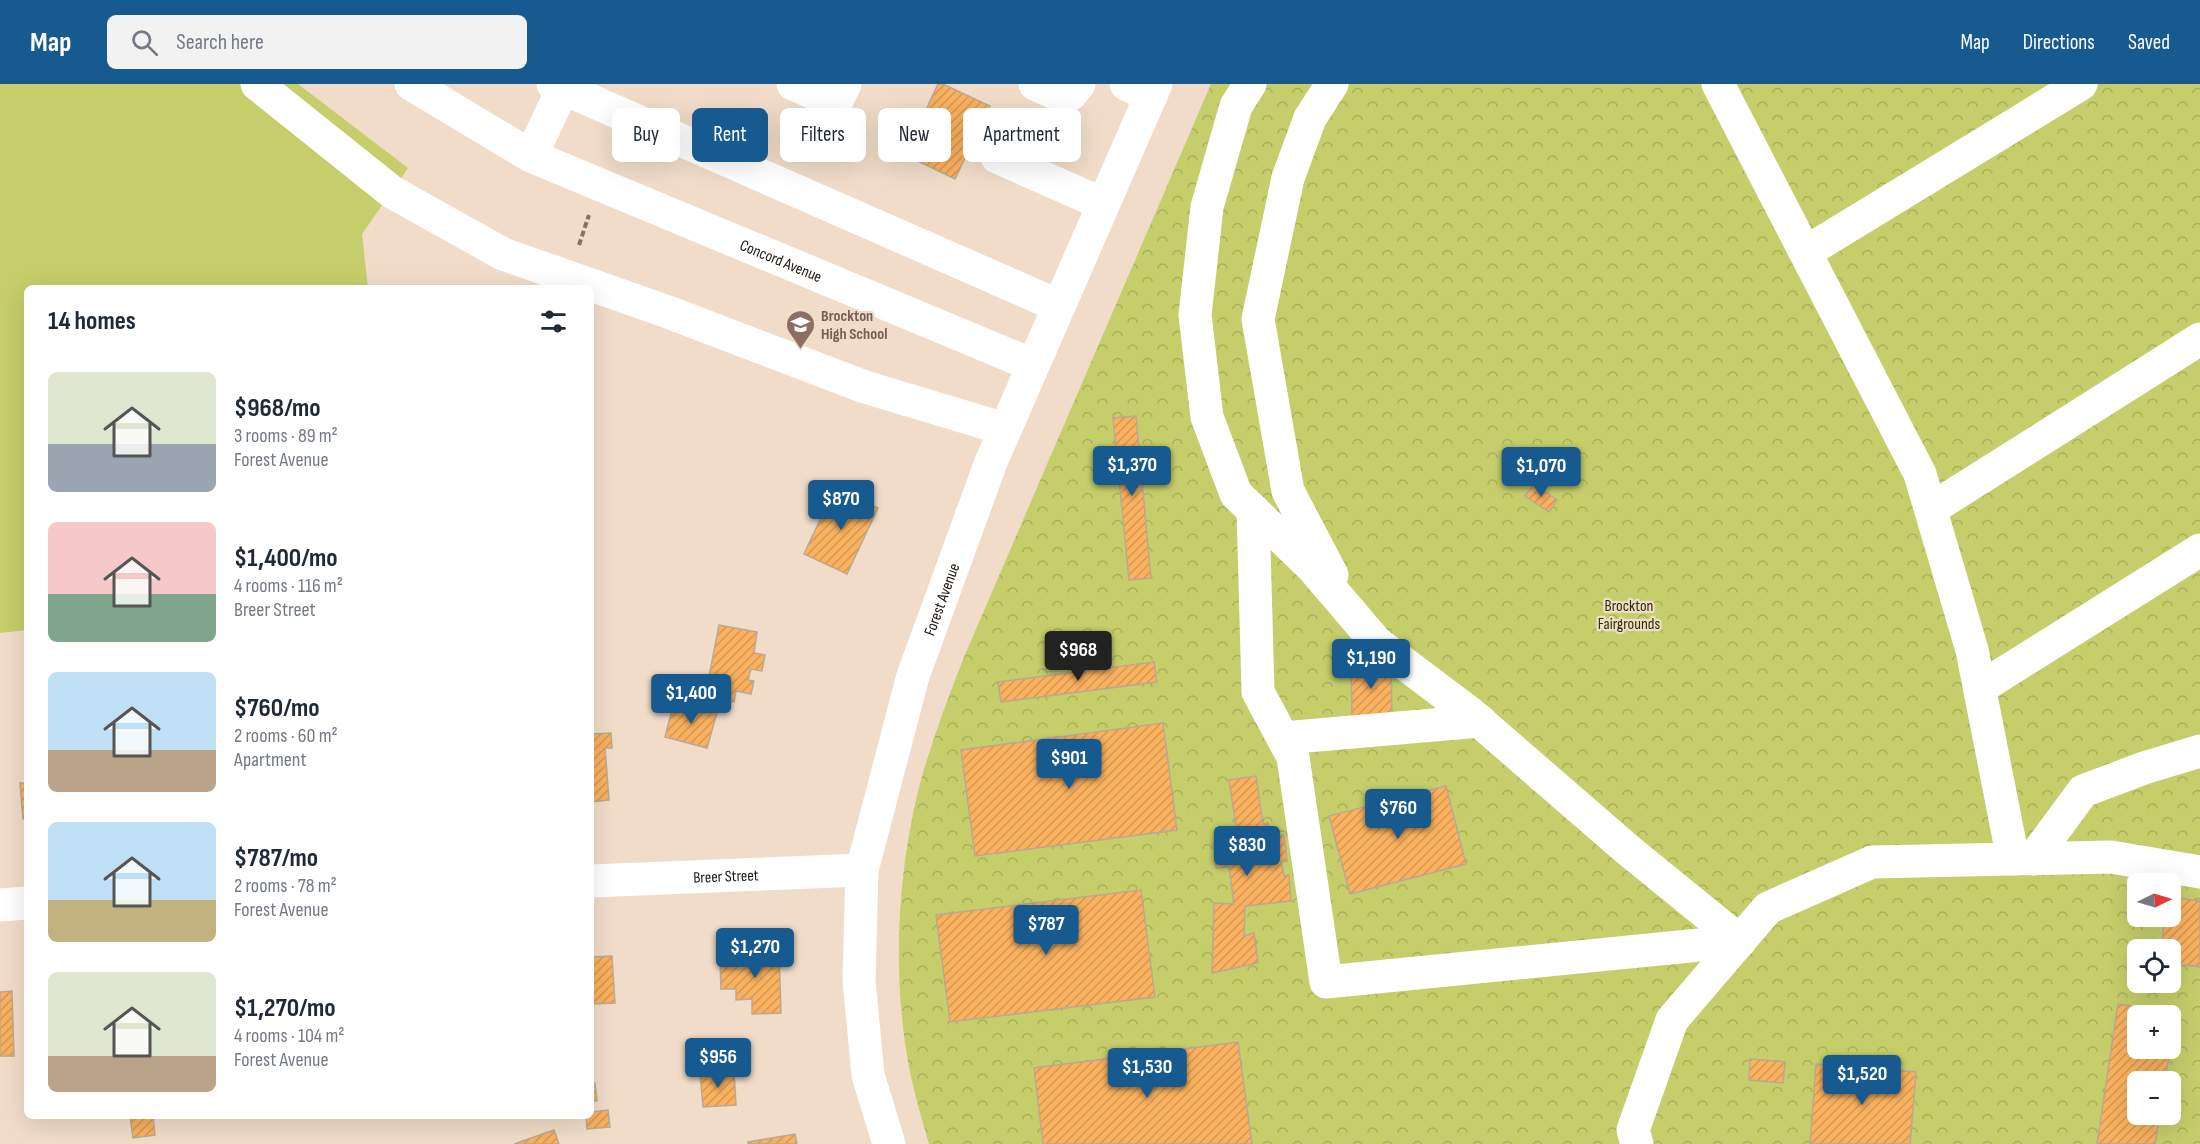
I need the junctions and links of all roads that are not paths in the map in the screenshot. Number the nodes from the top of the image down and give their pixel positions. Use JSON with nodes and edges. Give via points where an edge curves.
{"nodes":[{"id":1,"x":257,"y":84,"type":"edge"},
{"id":2,"x":411,"y":84,"type":"edge"},
{"id":3,"x":793,"y":84,"type":"edge"},
{"id":4,"x":845,"y":84,"type":"edge"},
{"id":5,"x":1035,"y":84,"type":"edge"},
{"id":6,"x":1079,"y":84,"type":"edge"},
{"id":7,"x":1250,"y":84,"type":"edge"},
{"id":8,"x":1332,"y":84,"type":"edge"},
{"id":9,"x":1718,"y":84,"type":"edge"},
{"id":10,"x":2081,"y":84,"type":"edge"},
{"id":11,"x":558,"y":86,"type":"edge"},
{"id":12,"x":1144,"y":88,"type":"edge"},
{"id":13,"x":531,"y":156,"type":"junction"},
{"id":14,"x":1008,"y":162,"type":"edge"},
{"id":15,"x":1103,"y":204,"type":"junction"},
{"id":16,"x":1806,"y":252,"type":"junction"},
{"id":17,"x":591,"y":285,"type":"edge"},
{"id":18,"x":594,"y":286,"type":"edge"},
{"id":19,"x":1059,"y":306,"type":"junction"},
{"id":20,"x":2200,"y":339,"type":"edge"},
{"id":21,"x":1033,"y":364,"type":"junction"},
{"id":22,"x":1005,"y":429,"type":"junction"},
{"id":23,"x":1931,"y":508,"type":"junction"},
{"id":24,"x":1253,"y":510,"type":"junction"},
{"id":25,"x":2200,"y":550,"type":"edge"},
{"id":26,"x":1355,"y":619,"type":"junction"},
{"id":27,"x":1980,"y":688,"type":"junction"},
{"id":28,"x":1480,"y":721,"type":"junction"},
{"id":29,"x":1283,"y":738,"type":"junction"},
{"id":30,"x":2200,"y":751,"type":"edge"},
{"id":31,"x":2023,"y":859,"type":"junction"},
{"id":32,"x":862,"y":870,"type":"junction"},
{"id":33,"x":2200,"y":872,"type":"edge"},
{"id":34,"x":594,"y":881,"type":"edge"},
{"id":35,"x":24,"y":903,"type":"edge"},
{"id":36,"x":0,"y":904,"type":"edge"},
{"id":37,"x":1740,"y":941,"type":"junction"},
{"id":38,"x":889,"y":1144,"type":"edge"},
{"id":39,"x":1637,"y":1144,"type":"edge"}],
"edges":[{"from":1,"to":17,"type":"street","via":[[392,192],[503,254]]},
{"from":2,"to":13,"type":"street","name":"Concord Avenue"},
{"from":3,"to":4,"type":"street","via":[[837,103]]},
{"from":5,"to":6,"type":"street","via":[[1058,94],[1071,94]]},
{"from":7,"to":24,"type":"street","via":[[1236,106],[1207,207],[1195,315],[1207,417],[1236,494]]},
{"from":8,"to":26,"type":"street","via":[[1310,118],[1288,178],[1258,319],[1288,491]]},
{"from":9,"to":16,"type":"street"},
{"from":10,"to":16,"type":"street"},
{"from":11,"to":13,"type":"street"},
{"from":11,"to":19,"type":"street"},
{"from":12,"to":15,"type":"street","name":"Forest Avenue"},
{"from":13,"to":21,"type":"street","name":"Concord Avenue"},
{"from":14,"to":15,"type":"street"},
{"from":15,"to":19,"type":"street","name":"Forest Avenue"},
{"from":16,"to":23,"type":"street","via":[[1920,474]]},
{"from":18,"to":22,"type":"street","via":[[865,387]]},
{"from":19,"to":21,"type":"street","name":"Forest Avenue"},
{"from":20,"to":23,"type":"street"},
{"from":21,"to":22,"type":"street","name":"Forest Avenue"},
{"from":22,"to":32,"type":"street","name":"Forest Avenue","via":[[914,676]]},
{"from":23,"to":27,"type":"street"},
{"from":24,"to":26,"type":"street","via":[[1312,567]]},
{"from":24,"to":29,"type":"street","via":[[1258,692]]},
{"from":25,"to":27,"type":"street"},
{"from":26,"to":28,"type":"street","via":[[1377,644]]},
{"from":27,"to":31,"type":"street"},
{"from":28,"to":29,"type":"street"},
{"from":28,"to":37,"type":"street"},
{"from":29,"to":37,"type":"street","via":[[1293,757],[1326,982]]},
{"from":30,"to":31,"type":"street","via":[[2083,791]]},
{"from":31,"to":33,"type":"street","via":[[2110,857]]},
{"from":31,"to":37,"type":"street","via":[[1872,862],[1768,908]]},
{"from":32,"to":34,"type":"street","name":"Breer Street"},
{"from":32,"to":38,"type":"street","name":"Forest Avenue","via":[[861,1004],[868,1075]]},
{"from":35,"to":36,"type":"street"},
{"from":37,"to":39,"type":"street","via":[[1672,1020],[1633,1130]]}]}
